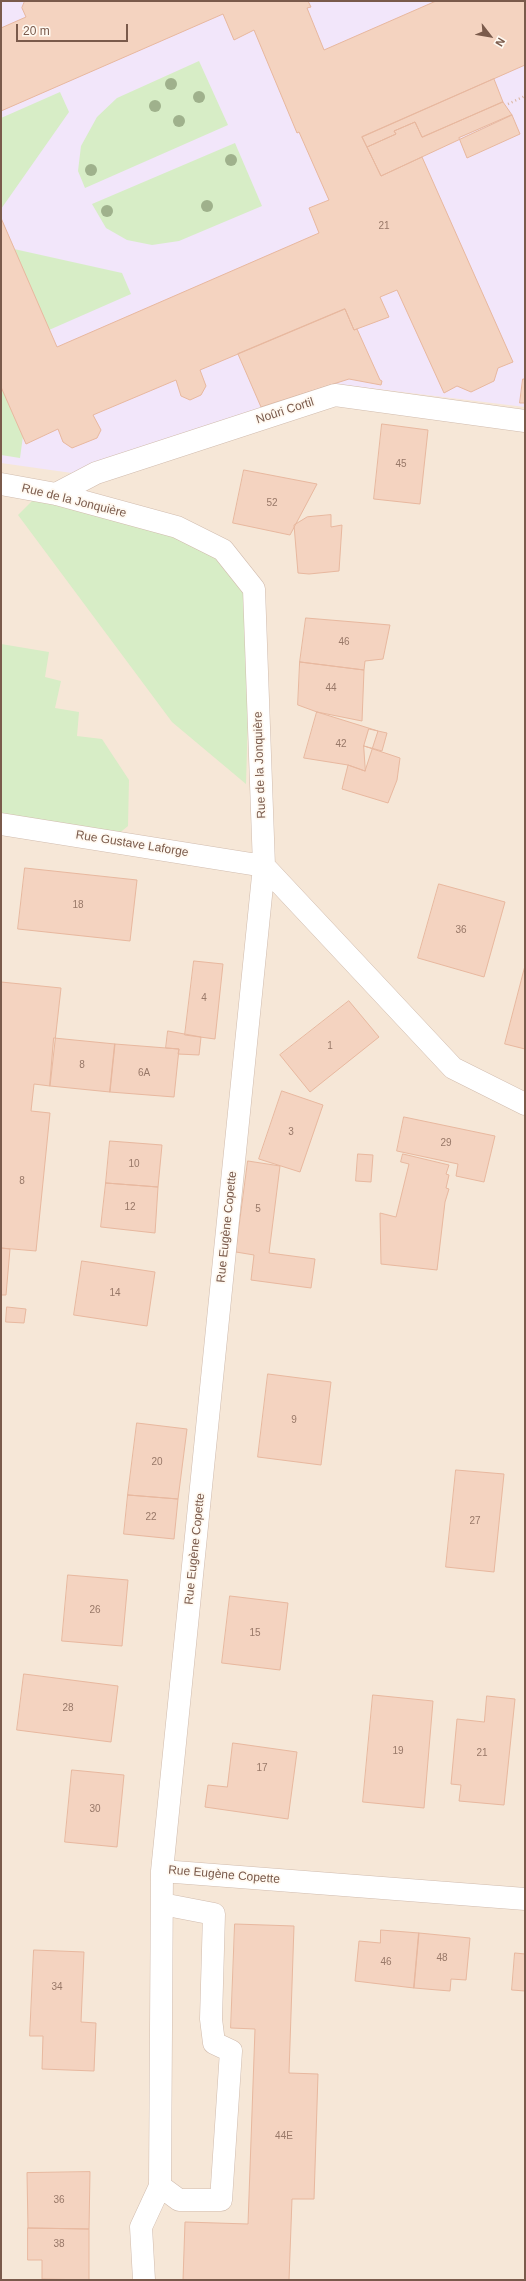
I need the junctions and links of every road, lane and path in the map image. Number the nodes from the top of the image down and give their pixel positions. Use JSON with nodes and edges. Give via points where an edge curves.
{"nodes":[{"id":1,"x":525,"y":96,"type":"edge"},
{"id":2,"x":508,"y":104,"type":"dead end"},
{"id":3,"x":525,"y":420,"type":"edge"},
{"id":4,"x":1,"y":484,"type":"edge"},
{"id":5,"x":56,"y":494,"type":"junction"},
{"id":6,"x":1,"y":824,"type":"edge"},
{"id":7,"x":264,"y":866,"type":"junction"},
{"id":8,"x":525,"y":1104,"type":"edge"},
{"id":9,"x":162,"y":1871,"type":"junction"},
{"id":10,"x":525,"y":1899,"type":"edge"},
{"id":11,"x":162,"y":1904,"type":"junction"},
{"id":12,"x":160,"y":2186,"type":"junction"},
{"id":13,"x":144,"y":2280,"type":"edge"}],
"edges":[{"from":1,"to":2,"type":"path"},
{"from":3,"to":5,"type":"street","name":"Noûri Cortil","via":[[335,395],[96,473]]},
{"from":4,"to":5,"type":"street","name":"Rue de la Jonquière"},
{"from":5,"to":7,"type":"street","name":"Rue de la Jonquière","via":[[177,527],[223,550],[254,589]]},
{"from":6,"to":7,"type":"street","name":"Rue Gustave Laforge"},
{"from":7,"to":8,"type":"street","via":[[453,1068]]},
{"from":7,"to":9,"type":"street","name":"Rue Eugène Copette"},
{"from":9,"to":10,"type":"street","name":"Rue Eugène Copette"},
{"from":9,"to":11,"type":"street"},
{"from":11,"to":12,"type":"street"},
{"from":11,"to":12,"type":"street","via":[[214,1914],[211,2019],[214,2043],[231,2051],[222,2200],[179,2200]]},
{"from":12,"to":13,"type":"street","via":[[141,2227]]}]}
